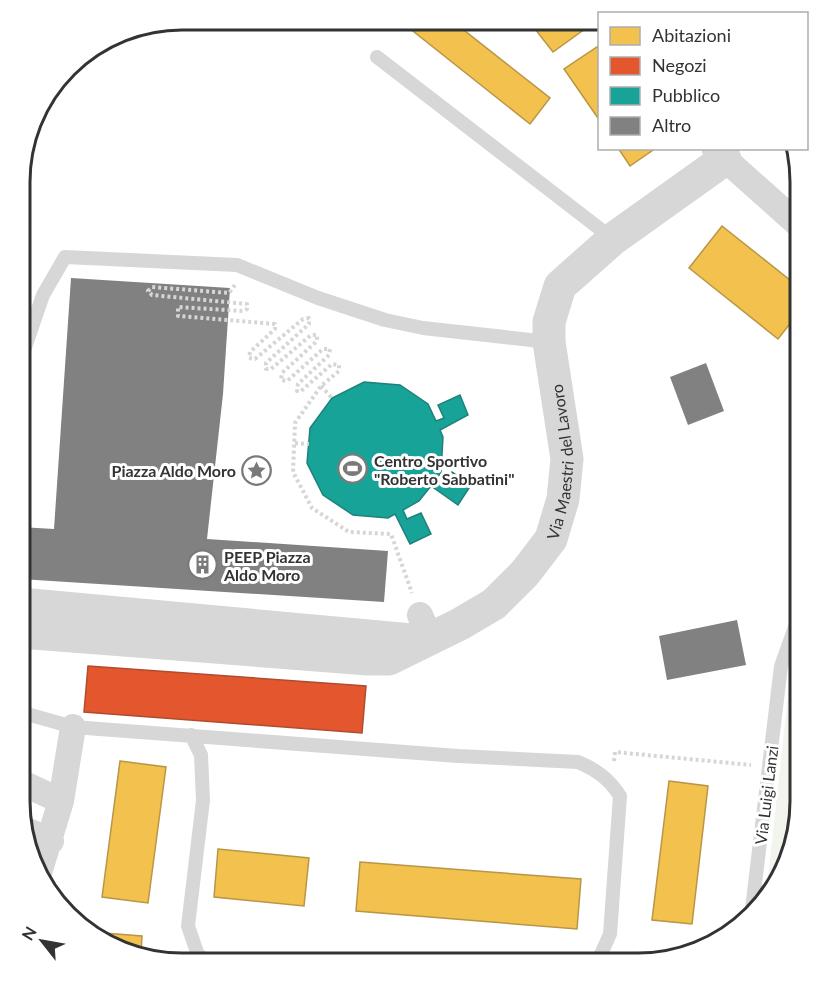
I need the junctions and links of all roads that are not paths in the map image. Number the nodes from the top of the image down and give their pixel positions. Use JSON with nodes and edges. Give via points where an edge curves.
{"nodes":[{"id":1,"x":377,"y":57,"type":"dead end"},
{"id":2,"x":722,"y":154,"type":"edge"},
{"id":3,"x":790,"y":217,"type":"edge"},
{"id":4,"x":613,"y":239,"type":"junction"},
{"id":5,"x":30,"y":335,"type":"edge"},
{"id":6,"x":549,"y":342,"type":"junction"},
{"id":7,"x":30,"y":606,"type":"edge"},
{"id":8,"x":188,"y":631,"type":"junction"},
{"id":9,"x":30,"y":632,"type":"edge"},
{"id":10,"x":790,"y":641,"type":"edge"},
{"id":11,"x":30,"y":715,"type":"edge"},
{"id":12,"x":73,"y":727,"type":"junction"},
{"id":13,"x":191,"y":735,"type":"junction"},
{"id":14,"x":30,"y":787,"type":"edge"},
{"id":15,"x":62,"y":801,"type":"junction"},
{"id":16,"x":34,"y":833,"type":"edge"},
{"id":17,"x":51,"y":841,"type":"junction"},
{"id":18,"x":43,"y":862,"type":"edge"},
{"id":19,"x":753,"y":900,"type":"edge"},
{"id":20,"x":197,"y":953,"type":"edge"},
{"id":21,"x":601,"y":953,"type":"edge"}],
"edges":[{"from":1,"to":4,"type":"lane"},
{"from":2,"to":3,"type":"street"},
{"from":2,"to":4,"type":"street","name":"Via Maestri del Lavoro"},
{"from":4,"to":6,"type":"street","name":"Via Maestri del Lavoro","via":[[560,286],[549,322]]},
{"from":5,"to":6,"type":"lane","via":[[43,295],[65,256],[237,265],[385,320]]},
{"from":6,"to":8,"type":"street","name":"Via Maestri del Lavoro","via":[[567,459],[563,499],[551,539],[494,604],[460,624],[424,631]]},
{"from":7,"to":8,"type":"street"},
{"from":8,"to":9,"type":"street"},
{"from":10,"to":19,"type":"lane","name":"Via Luigi Lanzi","via":[[781,666]]},
{"from":11,"to":12,"type":"lane"},
{"from":12,"to":13,"type":"lane"},
{"from":12,"to":15,"type":"street"},
{"from":13,"to":20,"type":"lane","via":[[201,755],[202,800],[188,926]]},
{"from":13,"to":21,"type":"lane","via":[[578,762],[596,770],[620,796],[610,934]]},
{"from":14,"to":15,"type":"street"},
{"from":15,"to":17,"type":"street"},
{"from":16,"to":17,"type":"street"},
{"from":17,"to":18,"type":"street"}]}
